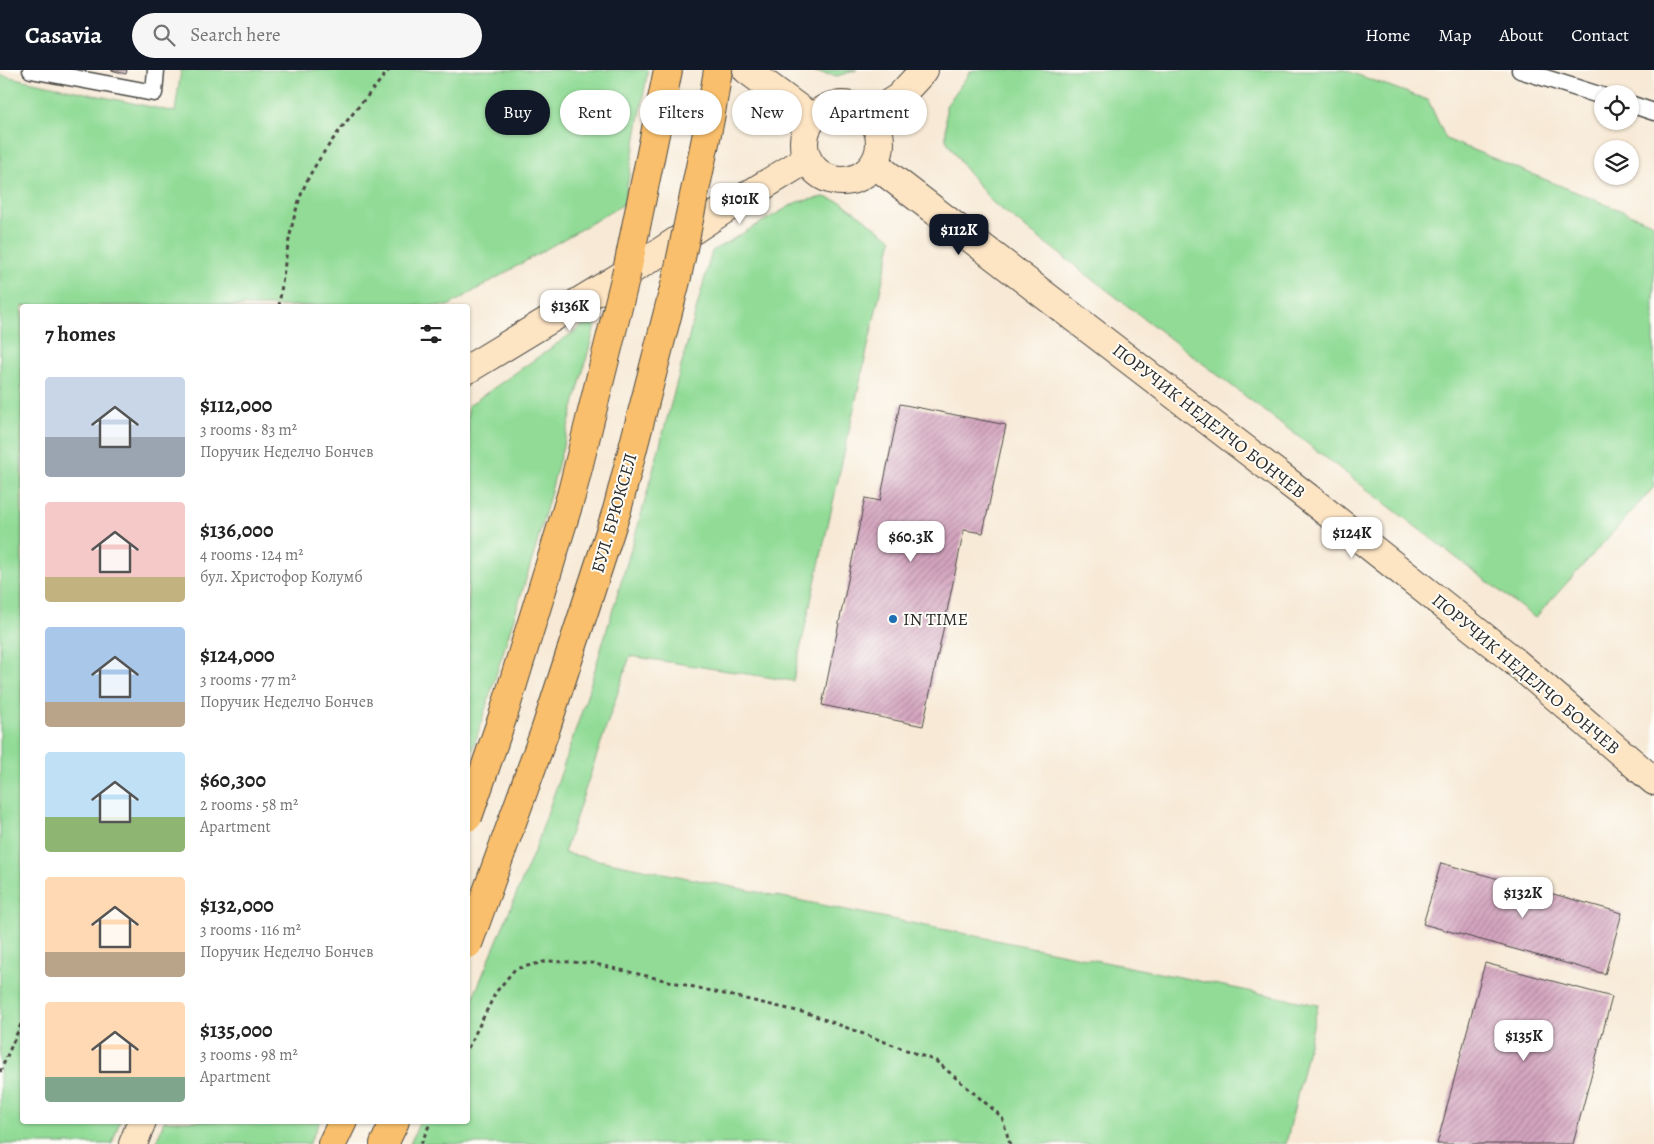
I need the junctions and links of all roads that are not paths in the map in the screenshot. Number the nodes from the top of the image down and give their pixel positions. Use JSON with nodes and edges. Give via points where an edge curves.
{"nodes":[{"id":1,"x":31,"y":70,"type":"edge"},
{"id":2,"x":156,"y":70,"type":"edge"},
{"id":3,"x":668,"y":70,"type":"edge"},
{"id":4,"x":718,"y":70,"type":"edge"},
{"id":5,"x":747,"y":70,"type":"edge"},
{"id":6,"x":924,"y":70,"type":"edge"},
{"id":7,"x":1520,"y":70,"type":"edge"},
{"id":8,"x":905,"y":90,"type":"edge"},
{"id":9,"x":1594,"y":93,"type":"edge"},
{"id":10,"x":1639,"y":107,"type":"edge"},
{"id":11,"x":1654,"y":112,"type":"edge"},
{"id":12,"x":812,"y":118,"type":"edge"},
{"id":13,"x":812,"y":121,"type":"edge"},
{"id":14,"x":879,"y":135,"type":"edge"},
{"id":15,"x":807,"y":159,"type":"junction"},
{"id":16,"x":874,"y":164,"type":"junction"},
{"id":17,"x":470,"y":368,"type":"edge"},
{"id":18,"x":1654,"y":780,"type":"edge"},
{"id":19,"x":470,"y":811,"type":"edge"},
{"id":20,"x":470,"y":938,"type":"edge"},
{"id":21,"x":141,"y":1124,"type":"edge"},
{"id":22,"x":342,"y":1124,"type":"edge"},
{"id":23,"x":394,"y":1124,"type":"edge"},
{"id":24,"x":133,"y":1144,"type":"edge"},
{"id":25,"x":332,"y":1144,"type":"edge"},
{"id":26,"x":384,"y":1144,"type":"edge"}],
"edges":[{"from":1,"to":2,"type":"lane","via":[[154,93]]},
{"from":3,"to":19,"type":"main road","bridge":true,"via":[[627,271],[571,496]]},
{"from":4,"to":20,"type":"main road","name":"БУЛ. БРЮКСЕЛ","bridge":true,"via":[[677,277],[617,510],[545,731]]},
{"from":5,"to":12,"type":"street"},
{"from":6,"to":8,"type":"street"},
{"from":7,"to":9,"type":"lane"},
{"from":10,"to":11,"type":"lane"},
{"from":13,"to":15,"type":"street","via":[[804,143]]},
{"from":14,"to":16,"type":"street","via":[[880,144]]},
{"from":15,"to":16,"type":"street","via":[[822,176],[835,181],[848,181],[860,176]]},
{"from":15,"to":17,"type":"street"},
{"from":16,"to":18,"type":"street","name":"ПОРУЧИК НЕДЕЛЧО БОНЧЕВ","via":[[1310,499],[1513,660]]},
{"from":21,"to":24,"type":"street"},
{"from":22,"to":25,"type":"main road"},
{"from":23,"to":26,"type":"main road"}]}
